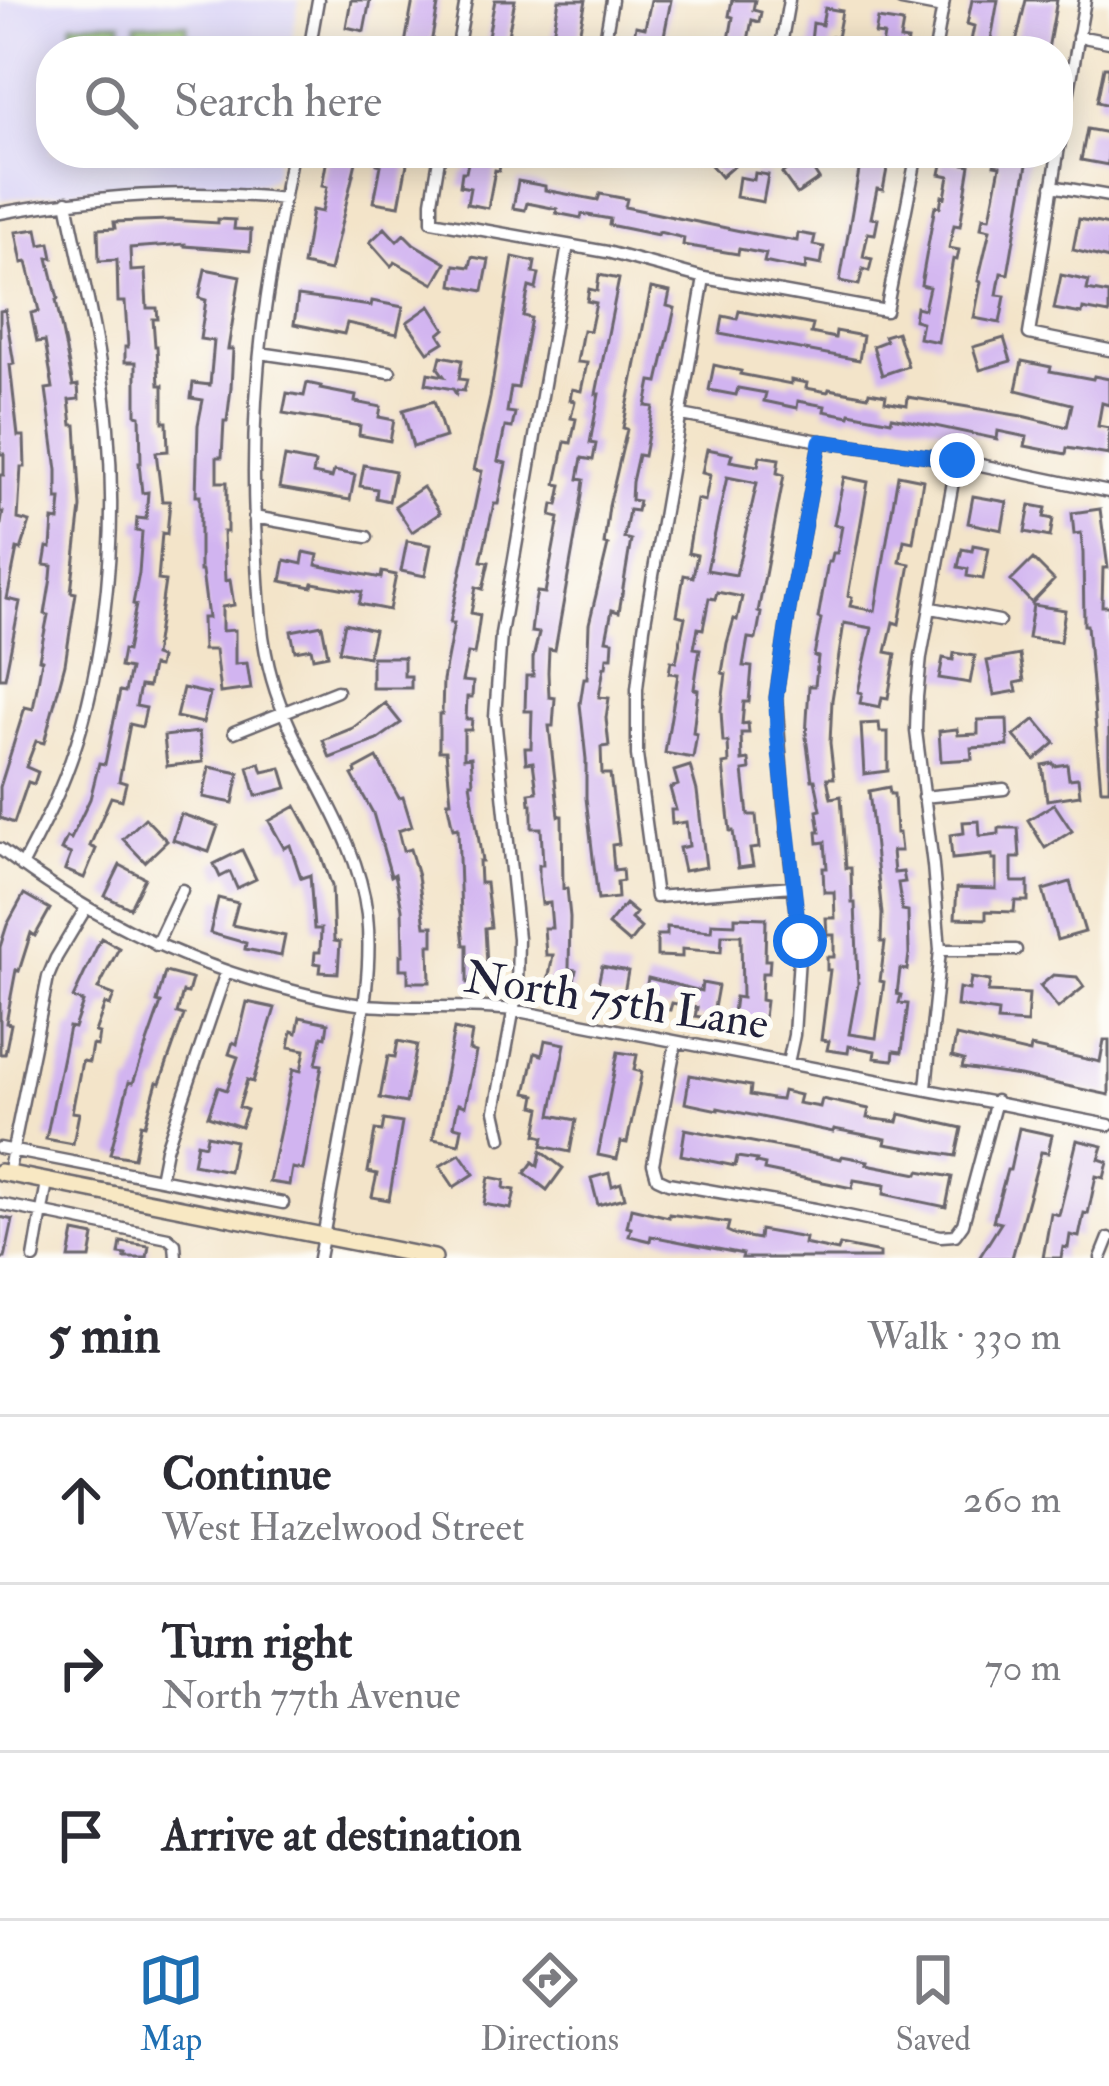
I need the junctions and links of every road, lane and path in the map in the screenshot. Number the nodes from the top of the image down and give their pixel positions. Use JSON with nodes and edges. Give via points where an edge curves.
{"nodes":[{"id":1,"x":318,"y":0,"type":"edge"},
{"id":2,"x":466,"y":0,"type":"edge"},
{"id":3,"x":612,"y":0,"type":"edge"},
{"id":4,"x":789,"y":0,"type":"edge"},
{"id":5,"x":902,"y":0,"type":"edge"},
{"id":6,"x":1085,"y":0,"type":"edge"},
{"id":7,"x":944,"y":4,"type":"edge"},
{"id":8,"x":312,"y":36,"type":"edge"},
{"id":9,"x":460,"y":36,"type":"edge"},
{"id":10,"x":606,"y":36,"type":"edge"},
{"id":11,"x":783,"y":36,"type":"edge"},
{"id":12,"x":938,"y":36,"type":"edge"},
{"id":13,"x":1078,"y":36,"type":"junction"},
{"id":14,"x":1109,"y":42,"type":"edge"},
{"id":15,"x":1073,"y":65,"type":"edge"},
{"id":16,"x":289,"y":168,"type":"edge"},
{"id":17,"x":438,"y":168,"type":"edge"},
{"id":18,"x":914,"y":168,"type":"edge"},
{"id":19,"x":1055,"y":168,"type":"edge"},
{"id":20,"x":1052,"y":186,"type":"junction"},
{"id":21,"x":1109,"y":196,"type":"edge"},
{"id":22,"x":284,"y":199,"type":"junction"},
{"id":23,"x":67,"y":201,"type":"junction"},
{"id":24,"x":0,"y":214,"type":"edge"},
{"id":25,"x":568,"y":245,"type":"junction"},
{"id":26,"x":704,"y":278,"type":"junction"},
{"id":27,"x":1109,"y":350,"type":"edge"},
{"id":28,"x":260,"y":353,"type":"junction"},
{"id":29,"x":390,"y":372,"type":"dead end"},
{"id":30,"x":682,"y":415,"type":"junction"},
{"id":31,"x":820,"y":441,"type":"junction"},
{"id":32,"x":957,"y":460,"type":"junction"},
{"id":33,"x":1109,"y":492,"type":"edge"},
{"id":34,"x":254,"y":518,"type":"junction"},
{"id":35,"x":367,"y":537,"type":"dead end"},
{"id":36,"x":932,"y":608,"type":"junction"},
{"id":37,"x":999,"y":621,"type":"dead end"},
{"id":38,"x":338,"y":691,"type":"dead end"},
{"id":39,"x":283,"y":713,"type":"junction"},
{"id":40,"x":235,"y":732,"type":"dead end"},
{"id":41,"x":1004,"y":789,"type":"dead end"},
{"id":42,"x":923,"y":797,"type":"junction"},
{"id":43,"x":0,"y":849,"type":"edge"},
{"id":44,"x":22,"y":866,"type":"junction"},
{"id":45,"x":793,"y":886,"type":"junction"},
{"id":46,"x":182,"y":890,"type":"dead end"},
{"id":47,"x":86,"y":908,"type":"junction"},
{"id":48,"x":156,"y":945,"type":"junction"},
{"id":49,"x":940,"y":950,"type":"junction"},
{"id":50,"x":1016,"y":950,"type":"dead end"},
{"id":51,"x":226,"y":972,"type":"junction"},
{"id":52,"x":364,"y":1005,"type":"junction"},
{"id":53,"x":513,"y":1010,"type":"junction"},
{"id":54,"x":676,"y":1042,"type":"junction"},
{"id":55,"x":788,"y":1063,"type":"junction"},
{"id":56,"x":926,"y":1088,"type":"junction"},
{"id":57,"x":996,"y":1101,"type":"junction"},
{"id":58,"x":1109,"y":1125,"type":"edge"},
{"id":59,"x":501,"y":1138,"type":"dead end"},
{"id":60,"x":7,"y":1149,"type":"edge"},
{"id":61,"x":4,"y":1173,"type":"edge"},
{"id":62,"x":160,"y":1179,"type":"junction"},
{"id":63,"x":47,"y":1182,"type":"junction"},
{"id":64,"x":0,"y":1204,"type":"edge"},
{"id":65,"x":283,"y":1204,"type":"dead end"},
{"id":66,"x":42,"y":1213,"type":"junction"},
{"id":67,"x":323,"y":1237,"type":"junction"},
{"id":68,"x":1109,"y":1238,"type":"edge"},
{"id":69,"x":34,"y":1258,"type":"edge"},
{"id":70,"x":176,"y":1258,"type":"edge"},
{"id":71,"x":319,"y":1258,"type":"edge"},
{"id":72,"x":434,"y":1258,"type":"edge"},
{"id":73,"x":1101,"y":1258,"type":"edge"}],
"edges":[{"from":1,"to":8,"type":"street"},
{"from":2,"to":9,"type":"street"},
{"from":3,"to":10,"type":"street"},
{"from":4,"to":11,"type":"street"},
{"from":5,"to":7,"type":"street"},
{"from":6,"to":13,"type":"street"},
{"from":7,"to":12,"type":"street"},
{"from":13,"to":14,"type":"street"},
{"from":13,"to":15,"type":"street"},
{"from":16,"to":22,"type":"street"},
{"from":17,"to":25,"type":"street","via":[[432,221]]},
{"from":18,"to":26,"type":"street","via":[[886,311]]},
{"from":19,"to":20,"type":"street"},
{"from":20,"to":21,"type":"street"},
{"from":20,"to":27,"type":"street","via":[[1030,334]]},
{"from":22,"to":23,"type":"street","via":[[142,193]]},
{"from":22,"to":28,"type":"street"},
{"from":23,"to":24,"type":"street"},
{"from":23,"to":44,"type":"street","via":[[108,428],[108,579],[82,725]]},
{"from":25,"to":26,"type":"street"},
{"from":25,"to":53,"type":"street","via":[[501,634],[495,717],[518,938]]},
{"from":26,"to":30,"type":"street"},
{"from":28,"to":29,"type":"street"},
{"from":28,"to":34,"type":"street"},
{"from":30,"to":31,"type":"street"},
{"from":30,"to":45,"type":"street","via":[[637,689],[656,897]]},
{"from":31,"to":32,"type":"street"},
{"from":31,"to":45,"type":"street","via":[[776,698]]},
{"from":32,"to":33,"type":"street"},
{"from":32,"to":36,"type":"street"},
{"from":34,"to":35,"type":"street"},
{"from":34,"to":39,"type":"street","via":[[266,655]]},
{"from":36,"to":37,"type":"street"},
{"from":36,"to":42,"type":"street","via":[[917,697]]},
{"from":38,"to":39,"type":"street"},
{"from":39,"to":40,"type":"street"},
{"from":39,"to":52,"type":"street","via":[[357,869],[369,952]]},
{"from":41,"to":42,"type":"street"},
{"from":42,"to":49,"type":"street"},
{"from":43,"to":44,"type":"street","name":"North 75th Lane"},
{"from":44,"to":47,"type":"street","name":"North 75th Lane"},
{"from":45,"to":55,"type":"street","via":[[800,941]]},
{"from":46,"to":48,"type":"street"},
{"from":47,"to":48,"type":"street","name":"North 75th Lane"},
{"from":47,"to":60,"type":"street","via":[[48,977]]},
{"from":48,"to":51,"type":"street","name":"North 75th Lane"},
{"from":49,"to":50,"type":"street"},
{"from":49,"to":56,"type":"street"},
{"from":51,"to":52,"type":"street","name":"North 75th Lane"},
{"from":51,"to":62,"type":"street"},
{"from":52,"to":53,"type":"street","name":"North 75th Lane"},
{"from":52,"to":67,"type":"street"},
{"from":53,"to":54,"type":"street","name":"North 75th Lane"},
{"from":53,"to":59,"type":"street","via":[[495,1112]]},
{"from":54,"to":55,"type":"street","name":"North 75th Lane"},
{"from":54,"to":57,"type":"street","via":[[652,1164],[657,1178],[941,1236],[963,1224]]},
{"from":55,"to":56,"type":"street","name":"North 75th Lane"},
{"from":56,"to":57,"type":"street","name":"North 75th Lane"},
{"from":57,"to":58,"type":"street","name":"North 75th Lane"},
{"from":60,"to":61,"type":"street"},
{"from":60,"to":62,"type":"street"},
{"from":61,"to":63,"type":"main road"},
{"from":62,"to":65,"type":"street"},
{"from":63,"to":66,"type":"street"},
{"from":63,"to":67,"type":"main road"},
{"from":64,"to":66,"type":"street"},
{"from":66,"to":69,"type":"street"},
{"from":66,"to":70,"type":"street","via":[[158,1235],[175,1244]]},
{"from":67,"to":71,"type":"street"},
{"from":67,"to":72,"type":"main road"},
{"from":68,"to":73,"type":"street"}]}
